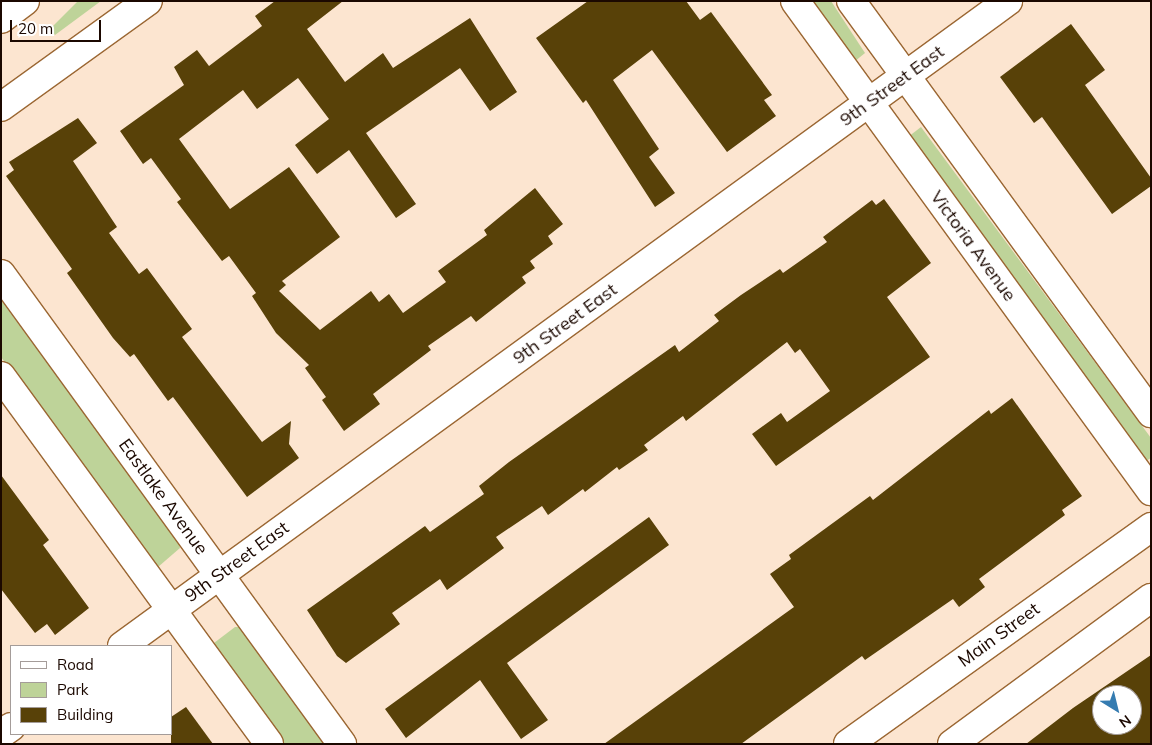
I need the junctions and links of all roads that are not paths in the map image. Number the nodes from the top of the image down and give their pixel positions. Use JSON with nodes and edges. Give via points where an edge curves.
{"nodes":[{"id":1,"x":25,"y":1,"type":"edge"},
{"id":2,"x":148,"y":1,"type":"edge"},
{"id":3,"x":795,"y":1,"type":"edge"},
{"id":4,"x":851,"y":1,"type":"edge"},
{"id":5,"x":1008,"y":1,"type":"edge"},
{"id":6,"x":1,"y":19,"type":"edge"},
{"id":7,"x":906,"y":76,"type":"junction"},
{"id":8,"x":869,"y":103,"type":"junction"},
{"id":9,"x":1,"y":107,"type":"edge"},
{"id":10,"x":1,"y":274,"type":"edge"},
{"id":11,"x":1,"y":376,"type":"edge"},
{"id":12,"x":1151,"y":413,"type":"edge"},
{"id":13,"x":1151,"y":491,"type":"edge"},
{"id":14,"x":1151,"y":527,"type":"edge"},
{"id":15,"x":220,"y":575,"type":"junction"},
{"id":16,"x":1151,"y":598,"type":"edge"},
{"id":17,"x":171,"y":610,"type":"junction"},
{"id":18,"x":123,"y":645,"type":"edge"},
{"id":19,"x":269,"y":744,"type":"edge"},
{"id":20,"x":342,"y":744,"type":"edge"},
{"id":21,"x":848,"y":744,"type":"edge"},
{"id":22,"x":952,"y":744,"type":"edge"}],
"edges":[{"from":1,"to":6,"type":"street"},
{"from":2,"to":9,"type":"street"},
{"from":3,"to":8,"type":"street","name":"Victoria Avenue"},
{"from":4,"to":7,"type":"street"},
{"from":5,"to":7,"type":"street","name":"9th Street East"},
{"from":7,"to":8,"type":"street","name":"9th Street East"},
{"from":7,"to":12,"type":"street"},
{"from":8,"to":13,"type":"street","name":"Victoria Avenue"},
{"from":8,"to":15,"type":"street","name":"9th Street East"},
{"from":10,"to":15,"type":"street","name":"Eastlake Avenue"},
{"from":11,"to":17,"type":"street"},
{"from":14,"to":21,"type":"street","name":"Main Street"},
{"from":15,"to":17,"type":"street","name":"9th Street East"},
{"from":15,"to":20,"type":"street","name":"Eastlake Avenue"},
{"from":16,"to":22,"type":"street"},
{"from":17,"to":18,"type":"street","name":"9th Street East"},
{"from":17,"to":19,"type":"street"}]}
